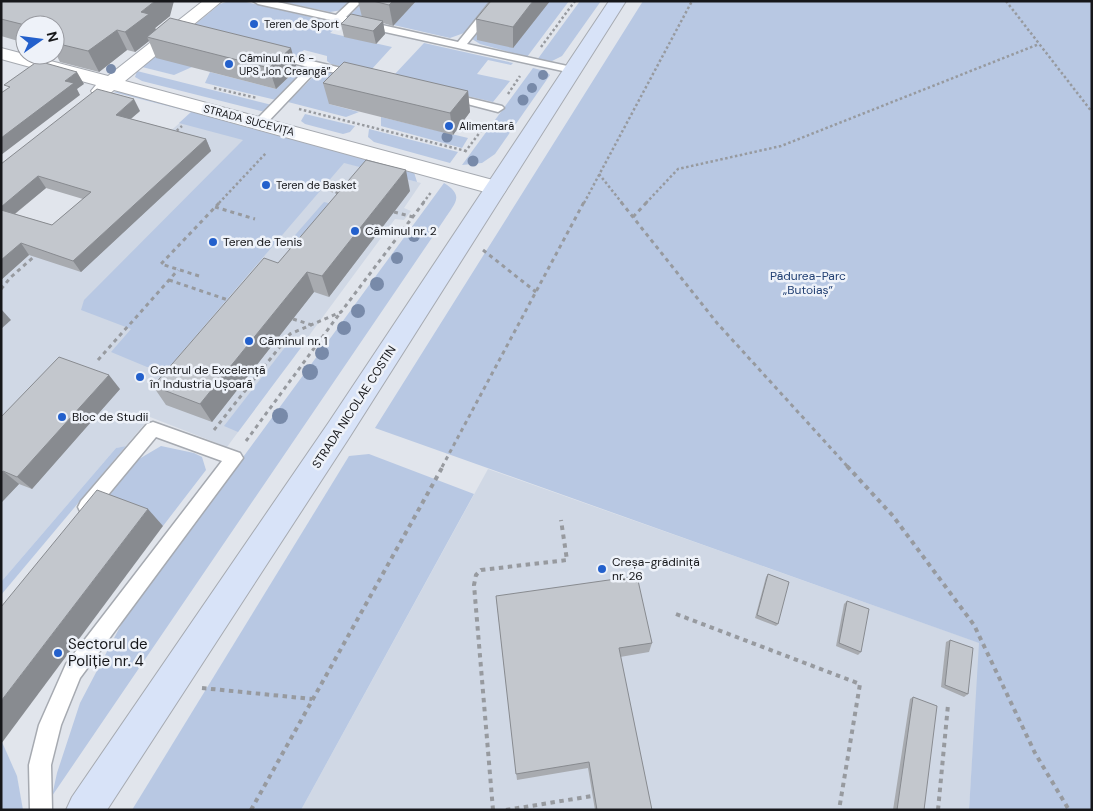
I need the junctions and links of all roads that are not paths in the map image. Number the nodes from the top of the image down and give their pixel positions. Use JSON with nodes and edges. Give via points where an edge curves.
{"nodes":[{"id":1,"x":214,"y":1,"type":"edge"},
{"id":2,"x":258,"y":1,"type":"edge"},
{"id":3,"x":357,"y":1,"type":"edge"},
{"id":4,"x":497,"y":1,"type":"edge"},
{"id":5,"x":618,"y":1,"type":"edge"},
{"id":6,"x":338,"y":19,"type":"junction"},
{"id":7,"x":460,"y":46,"type":"junction"},
{"id":8,"x":260,"y":51,"type":"edge"},
{"id":9,"x":1,"y":53,"type":"edge"},
{"id":10,"x":316,"y":65,"type":"junction"},
{"id":11,"x":572,"y":70,"type":"junction"},
{"id":12,"x":373,"y":78,"type":"edge"},
{"id":13,"x":112,"y":82,"type":"junction"},
{"id":14,"x":440,"y":94,"type":"edge"},
{"id":15,"x":90,"y":100,"type":"edge"},
{"id":16,"x":498,"y":108,"type":"road end"},
{"id":17,"x":260,"y":123,"type":"junction"},
{"id":18,"x":496,"y":188,"type":"junction"},
{"id":19,"x":77,"y":518,"type":"edge"},
{"id":20,"x":41,"y":810,"type":"edge"},
{"id":21,"x":85,"y":810,"type":"edge"}],
"edges":[{"from":1,"to":13,"type":"street","via":[[185,34]]},
{"from":2,"to":6,"type":"lane"},
{"from":3,"to":6,"type":"lane"},
{"from":4,"to":7,"type":"lane"},
{"from":5,"to":11,"type":"main road","name":"STRADA NICOLAE COSTIN"},
{"from":6,"to":7,"type":"lane"},
{"from":7,"to":11,"type":"lane"},
{"from":8,"to":10,"type":"lane"},
{"from":9,"to":13,"type":"street","name":"STRADA SUCEVIȚA"},
{"from":10,"to":12,"type":"lane"},
{"from":10,"to":17,"type":"lane"},
{"from":11,"to":18,"type":"main road","name":"STRADA NICOLAE COSTIN"},
{"from":13,"to":15,"type":"street"},
{"from":13,"to":17,"type":"street","name":"STRADA SUCEVIȚA"},
{"from":14,"to":16,"type":"lane"},
{"from":17,"to":18,"type":"street","name":"STRADA SUCEVIȚA"},
{"from":18,"to":21,"type":"main road","name":"STRADA NICOLAE COSTIN"},
{"from":19,"to":20,"type":"lane","via":[[153,429],[234,458],[73,671],[50,725],[40,765]]}]}
